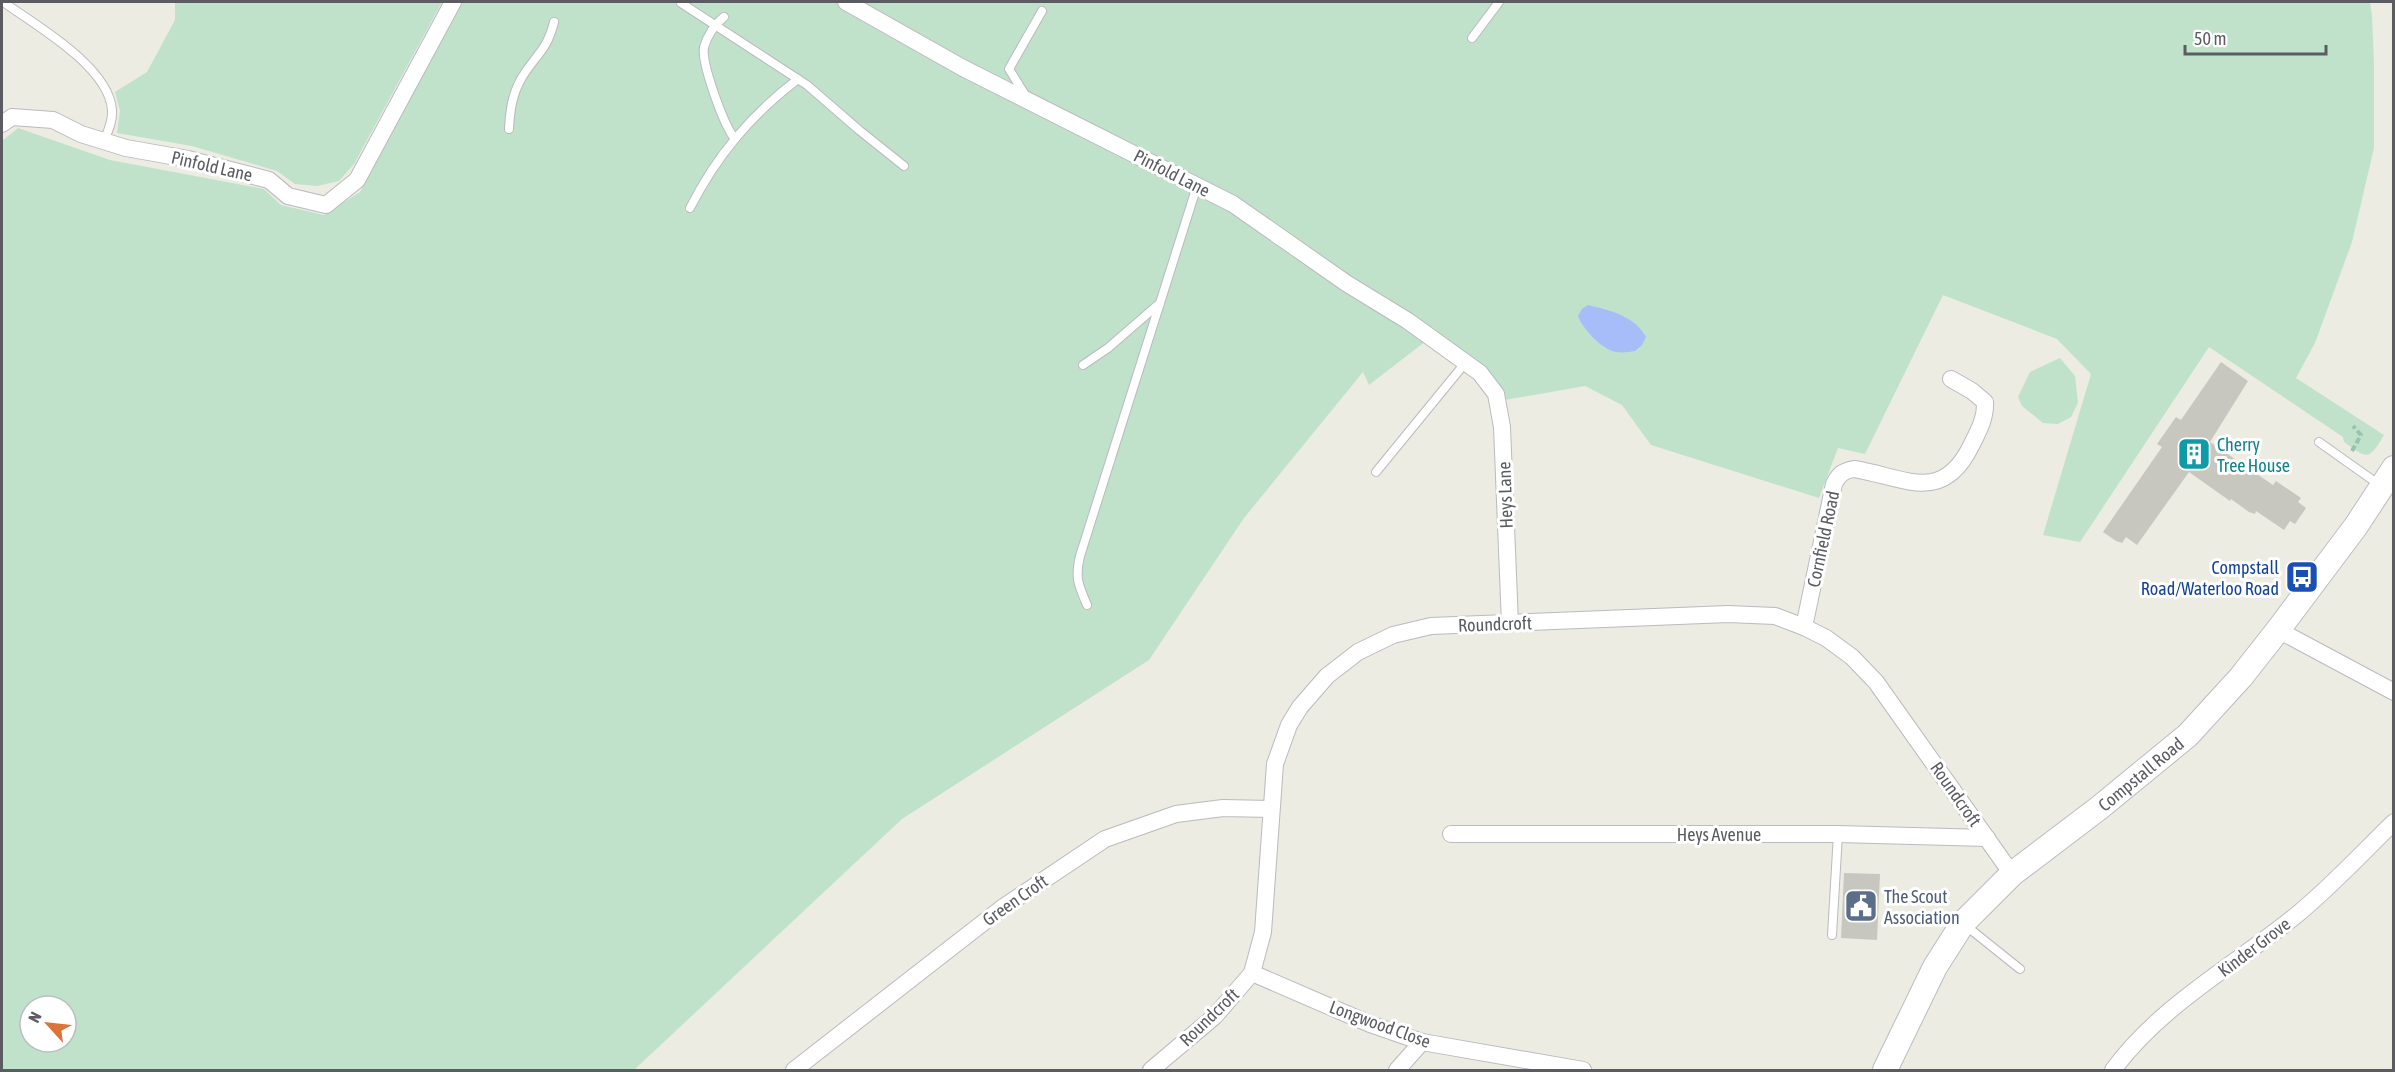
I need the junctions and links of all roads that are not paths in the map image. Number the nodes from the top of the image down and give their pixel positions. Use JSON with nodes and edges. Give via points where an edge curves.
{"nodes":[{"id":1,"x":3,"y":2,"type":"edge"},
{"id":2,"x":453,"y":2,"type":"edge"},
{"id":3,"x":846,"y":2,"type":"edge"},
{"id":4,"x":1499,"y":2,"type":"edge"},
{"id":5,"x":681,"y":3,"type":"edge"},
{"id":6,"x":1042,"y":11,"type":"dead end"},
{"id":7,"x":724,"y":16,"type":"dead end"},
{"id":8,"x":554,"y":22,"type":"dead end"},
{"id":9,"x":715,"y":25,"type":"junction"},
{"id":10,"x":1472,"y":38,"type":"dead end"},
{"id":11,"x":798,"y":79,"type":"junction"},
{"id":12,"x":1025,"y":99,"type":"junction"},
{"id":13,"x":2,"y":124,"type":"edge"},
{"id":14,"x":509,"y":129,"type":"dead end"},
{"id":15,"x":735,"y":139,"type":"junction"},
{"id":16,"x":104,"y":141,"type":"junction"},
{"id":17,"x":904,"y":166,"type":"dead end"},
{"id":18,"x":1197,"y":186,"type":"junction"},
{"id":19,"x":690,"y":208,"type":"dead end"},
{"id":20,"x":1161,"y":303,"type":"junction"},
{"id":21,"x":1466,"y":362,"type":"junction"},
{"id":22,"x":1083,"y":365,"type":"dead end"},
{"id":23,"x":1480,"y":373,"type":"joint"},
{"id":24,"x":1951,"y":379,"type":"dead end"},
{"id":25,"x":2319,"y":442,"type":"dead end"},
{"id":26,"x":1376,"y":472,"type":"dead end"},
{"id":27,"x":2387,"y":477,"type":"edge"},
{"id":28,"x":1087,"y":604,"type":"dead end"},
{"id":29,"x":1510,"y":624,"type":"junction"},
{"id":30,"x":1804,"y":627,"type":"junction"},
{"id":31,"x":2278,"y":630,"type":"junction"},
{"id":32,"x":2394,"y":692,"type":"edge"},
{"id":33,"x":1271,"y":810,"type":"junction"},
{"id":34,"x":2394,"y":822,"type":"edge"},
{"id":35,"x":1451,"y":834,"type":"dead end"},
{"id":36,"x":1838,"y":834,"type":"junction"},
{"id":37,"x":1987,"y":838,"type":"junction"},
{"id":38,"x":2012,"y":874,"type":"junction"},
{"id":39,"x":1963,"y":923,"type":"junction"},
{"id":40,"x":1832,"y":934,"type":"dead end"},
{"id":41,"x":2020,"y":969,"type":"dead end"},
{"id":42,"x":1252,"y":973,"type":"junction"},
{"id":43,"x":1422,"y":1042,"type":"junction"},
{"id":44,"x":801,"y":1068,"type":"edge"},
{"id":45,"x":1151,"y":1071,"type":"edge"},
{"id":46,"x":1397,"y":1071,"type":"edge"},
{"id":47,"x":1583,"y":1071,"type":"edge"},
{"id":48,"x":1885,"y":1071,"type":"edge"},
{"id":49,"x":2114,"y":1071,"type":"edge"}],
"edges":[{"from":1,"to":16,"type":"lane","via":[[86,65],[102,82],[112,110]]},
{"from":2,"to":16,"type":"street","name":"Pinfold Lane","via":[[357,180],[326,205],[288,196],[269,180]]},
{"from":3,"to":12,"type":"street","name":"Pinfold Lane"},
{"from":4,"to":10,"type":"lane"},
{"from":5,"to":9,"type":"lane"},
{"from":6,"to":12,"type":"lane","via":[[1009,69]]},
{"from":7,"to":9,"type":"lane"},
{"from":8,"to":14,"type":"lane","via":[[546,46],[514,93]]},
{"from":9,"to":11,"type":"lane"},
{"from":9,"to":15,"type":"lane","via":[[704,46],[704,55],[719,108]]},
{"from":11,"to":15,"type":"lane","via":[[771,99]]},
{"from":11,"to":17,"type":"lane"},
{"from":12,"to":18,"type":"street","name":"Pinfold Lane"},
{"from":13,"to":16,"type":"street","name":"Pinfold Lane","via":[[12,117],[52,120]]},
{"from":15,"to":19,"type":"lane","via":[[708,172]]},
{"from":18,"to":20,"type":"lane"},
{"from":18,"to":21,"type":"street","name":"Pinfold Lane","via":[[1233,204]]},
{"from":20,"to":22,"type":"lane"},
{"from":20,"to":28,"type":"lane","via":[[1078,564],[1077,583]]},
{"from":21,"to":23,"type":"street","name":"Pinfold Lane"},
{"from":21,"to":26,"type":"lane"},
{"from":23,"to":29,"type":"street","name":"Heys Lane","via":[[1496,394],[1502,427]]},
{"from":24,"to":30,"type":"street","name":"Cornfield Road","via":[[1985,402],[1970,449],[1954,473],[1932,484],[1854,470],[1838,476]]},
{"from":25,"to":27,"type":"lane","via":[[2345,462]]},
{"from":27,"to":31,"type":"main road","name":"Compstall Road","via":[[2356,526]]},
{"from":29,"to":30,"type":"street","name":"Roundcroft","via":[[1728,614],[1775,616]]},
{"from":29,"to":33,"type":"street","name":"Roundcroft","via":[[1412,630],[1375,643],[1342,663],[1312,690],[1289,725],[1275,764]]},
{"from":30,"to":37,"type":"street","name":"Roundcroft","via":[[1852,657],[1876,682]]},
{"from":31,"to":32,"type":"street"},
{"from":31,"to":38,"type":"main road","name":"Compstall Road","via":[[2188,735]]},
{"from":33,"to":42,"type":"street","name":"Roundcroft","via":[[1263,932]]},
{"from":33,"to":44,"type":"street","name":"Green Croft","via":[[1223,808],[1176,814],[1104,839],[1002,908]]},
{"from":34,"to":49,"type":"street","name":"Kinder Grove","via":[[2321,894],[2177,1004]]},
{"from":35,"to":36,"type":"street","name":"Heys Avenue"},
{"from":36,"to":37,"type":"street","name":"Heys Avenue"},
{"from":36,"to":40,"type":"lane"},
{"from":37,"to":38,"type":"street","name":"Roundcroft"},
{"from":38,"to":39,"type":"main road","name":"Compstall Road"},
{"from":39,"to":41,"type":"lane"},
{"from":39,"to":48,"type":"main road","name":"Compstall Road","via":[[1935,967]]},
{"from":42,"to":43,"type":"street","name":"Longwood Close"},
{"from":42,"to":45,"type":"street","name":"Roundcroft","via":[[1215,1016]]},
{"from":43,"to":46,"type":"street"},
{"from":43,"to":47,"type":"street","name":"Longwood Close"}]}
